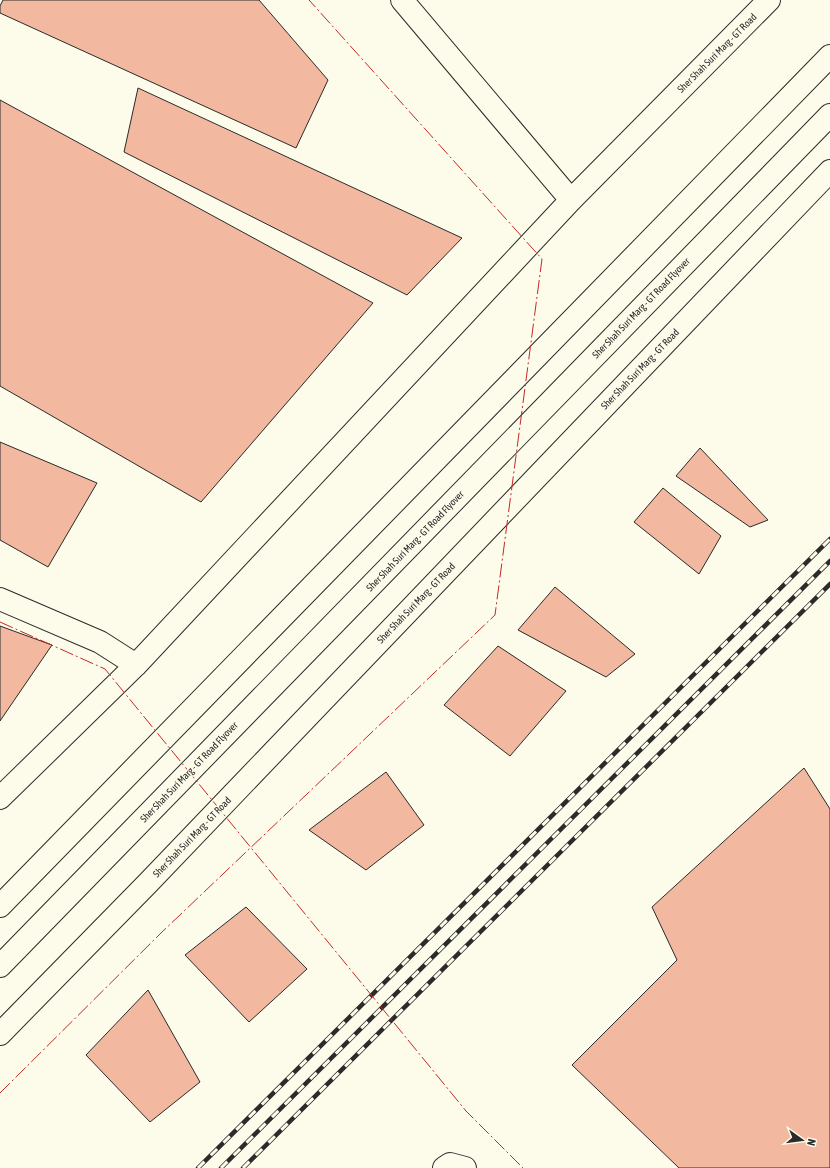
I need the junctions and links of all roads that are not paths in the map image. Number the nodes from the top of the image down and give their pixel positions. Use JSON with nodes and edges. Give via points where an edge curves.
{"nodes":[{"id":1,"x":402,"y":0,"type":"edge"},
{"id":2,"x":769,"y":0,"type":"edge"},
{"id":3,"x":830,"y":56,"type":"edge"},
{"id":4,"x":830,"y":115,"type":"edge"},
{"id":5,"x":830,"y":171,"type":"edge"},
{"id":6,"x":571,"y":200,"type":"junction"},
{"id":7,"x":0,"y":599,"type":"edge"},
{"id":8,"x":136,"y":665,"type":"junction"},
{"id":9,"x":0,"y":798,"type":"edge"},
{"id":10,"x":0,"y":906,"type":"edge"},
{"id":11,"x":0,"y":966,"type":"edge"},
{"id":12,"x":0,"y":1034,"type":"edge"},
{"id":13,"x":444,"y":1168,"type":"edge"},
{"id":14,"x":465,"y":1168,"type":"edge"}],
"edges":[{"from":1,"to":6,"type":"main road"},
{"from":2,"to":6,"type":"main road","name":"Sher Shah Suri Marg - GT Road"},
{"from":3,"to":10,"type":"main road"},
{"from":4,"to":11,"type":"main road","name":"Sher Shah Suri Marg - GT Road Flyover"},
{"from":5,"to":12,"type":"main road","name":"Sher Shah Suri Marg - GT Road"},
{"from":6,"to":8,"type":"main road","name":"Sher Shah Suri Marg - GT Road"},
{"from":7,"to":8,"type":"main road","via":[[100,642]]},
{"from":8,"to":9,"type":"main road","name":"Sher Shah Suri Marg - GT Road"},
{"from":13,"to":14,"type":"main road","via":[[450,1164]]}]}
